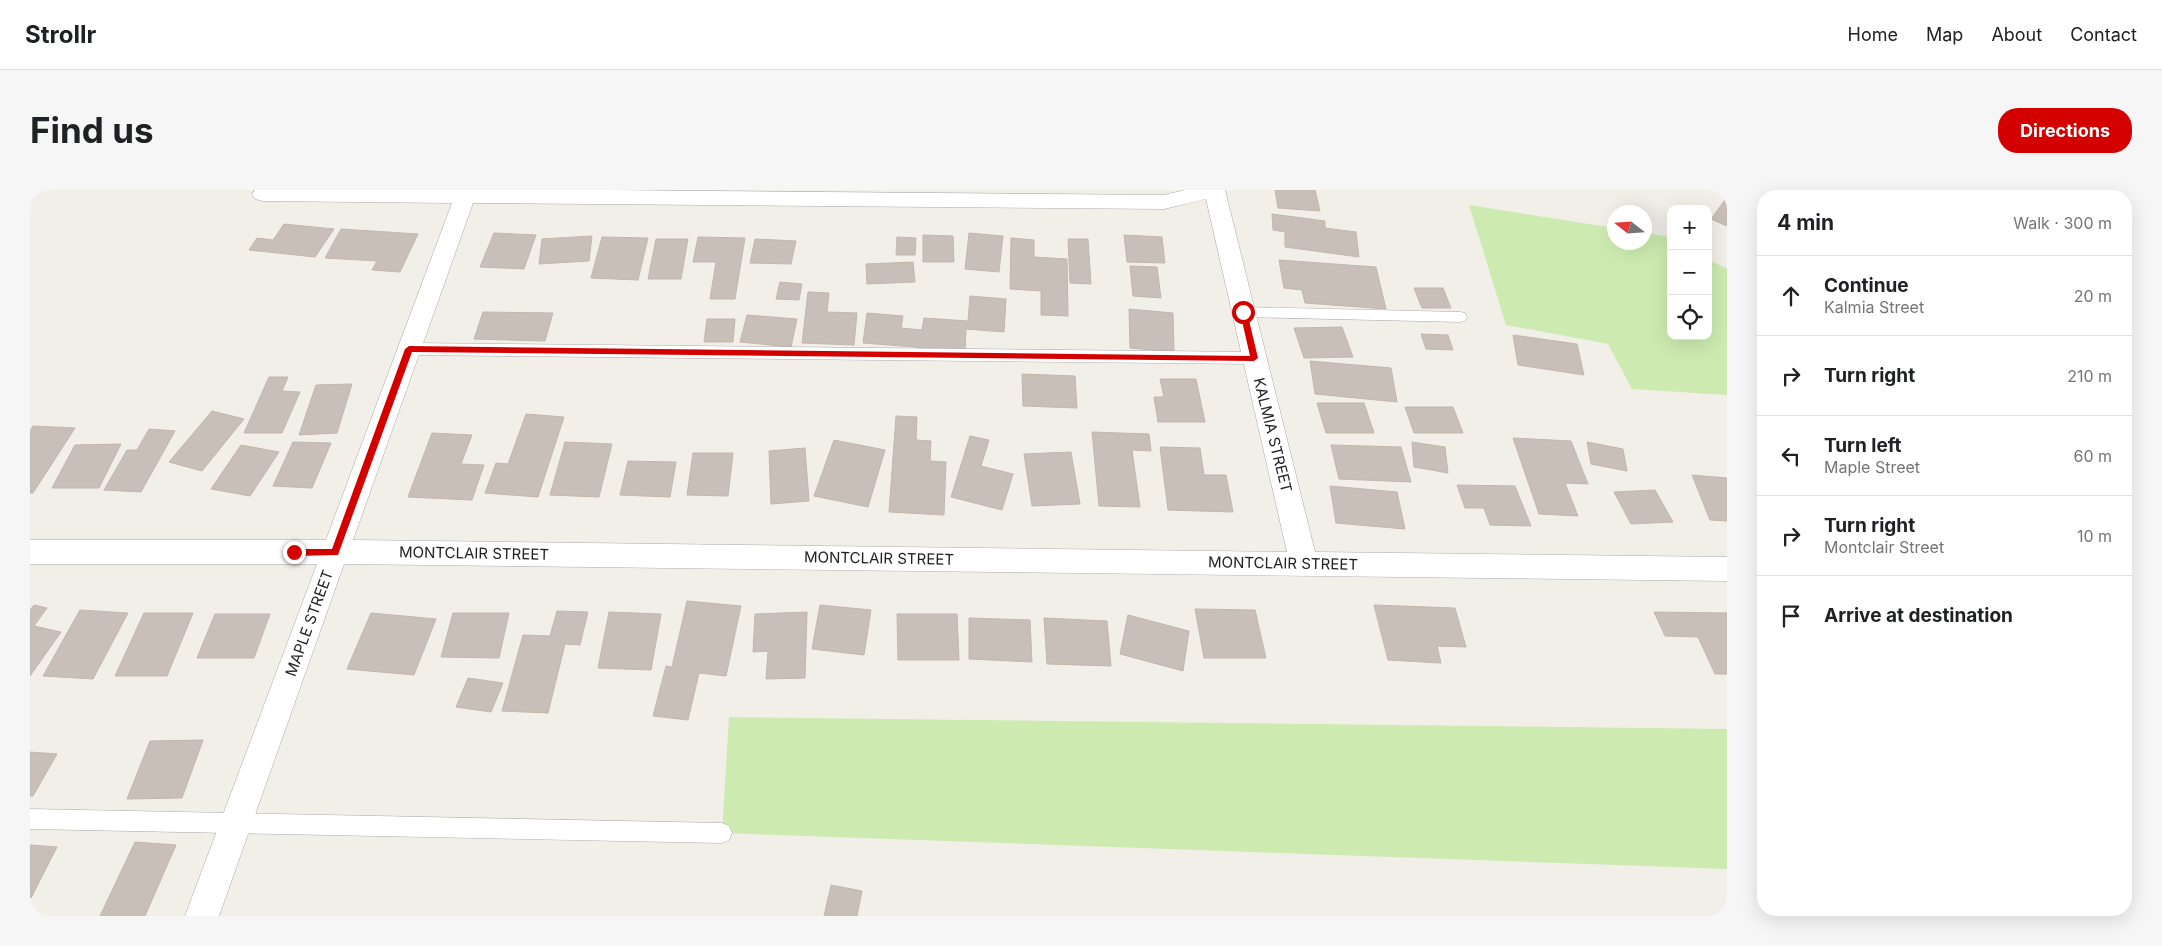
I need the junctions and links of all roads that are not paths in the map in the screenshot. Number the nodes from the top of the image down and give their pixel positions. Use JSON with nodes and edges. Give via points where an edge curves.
{"nodes":[{"id":1,"x":1214,"y":190,"type":"edge"},
{"id":2,"x":466,"y":193,"type":"edge"},
{"id":3,"x":263,"y":194,"type":"dead end"},
{"id":4,"x":1243,"y":312,"type":"junction"},
{"id":5,"x":1460,"y":317,"type":"dead end"},
{"id":6,"x":409,"y":349,"type":"junction"},
{"id":7,"x":1254,"y":358,"type":"junction"},
{"id":8,"x":30,"y":552,"type":"edge"},
{"id":9,"x":335,"y":552,"type":"junction"},
{"id":10,"x":1304,"y":563,"type":"junction"},
{"id":11,"x":1727,"y":568,"type":"edge"},
{"id":12,"x":30,"y":819,"type":"edge"},
{"id":13,"x":236,"y":822,"type":"junction"},
{"id":14,"x":722,"y":833,"type":"dead end"},
{"id":15,"x":202,"y":916,"type":"edge"}],
"edges":[{"from":1,"to":2,"type":"street","via":[[1164,202]]},
{"from":1,"to":4,"type":"street","name":"KALMIA STREET"},
{"from":2,"to":3,"type":"street"},
{"from":2,"to":6,"type":"street","name":"MAPLE STREET"},
{"from":4,"to":5,"type":"lane"},
{"from":4,"to":7,"type":"street","name":"KALMIA STREET"},
{"from":6,"to":7,"type":"lane"},
{"from":6,"to":9,"type":"street","name":"MAPLE STREET"},
{"from":7,"to":10,"type":"street","name":"KALMIA STREET"},
{"from":8,"to":9,"type":"street","name":"MONTCLAIR STREET"},
{"from":9,"to":10,"type":"street","name":"MONTCLAIR STREET"},
{"from":9,"to":13,"type":"street","name":"MAPLE STREET"},
{"from":10,"to":11,"type":"street","name":"MONTCLAIR STREET"},
{"from":12,"to":13,"type":"lane"},
{"from":13,"to":14,"type":"lane"},
{"from":13,"to":15,"type":"street","name":"MAPLE STREET"}]}
